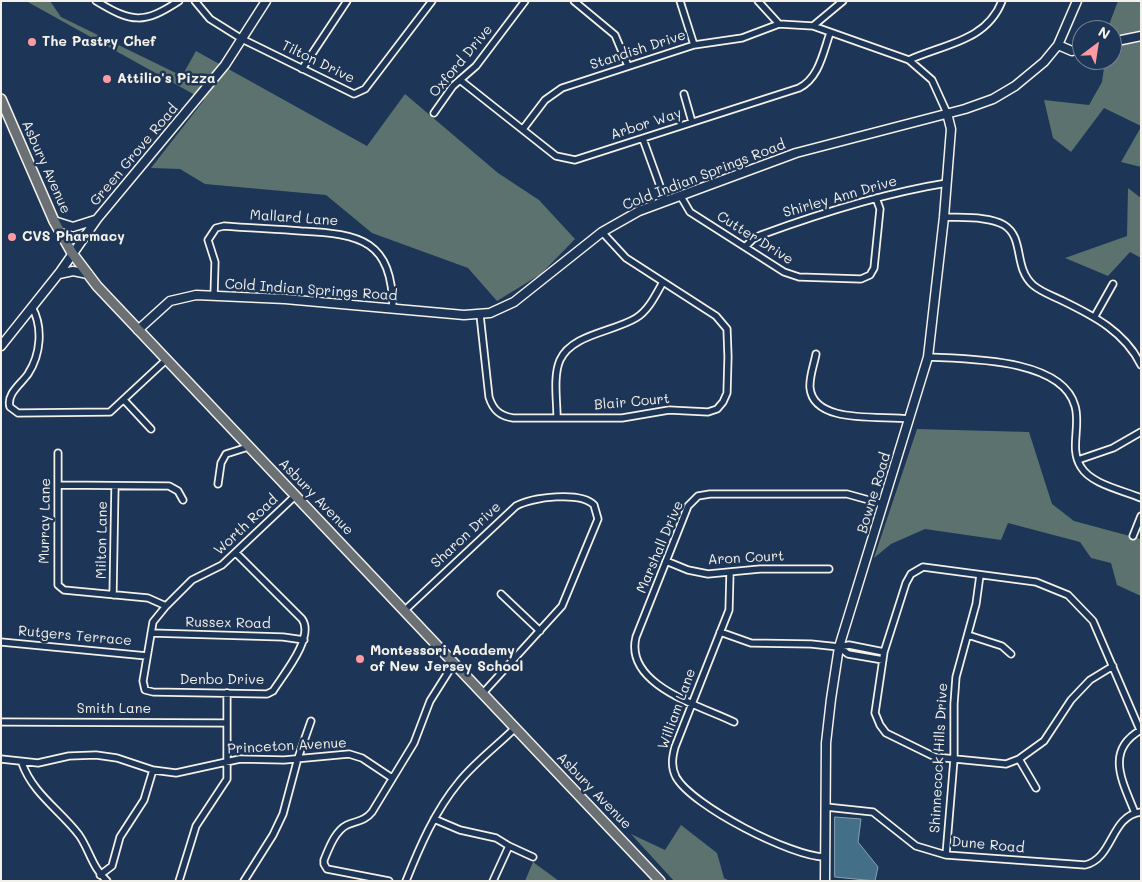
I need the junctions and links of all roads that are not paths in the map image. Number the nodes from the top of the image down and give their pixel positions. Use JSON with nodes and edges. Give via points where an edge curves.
{"nodes":[{"id":1,"x":96,"y":1,"type":"edge"},
{"id":2,"x":179,"y":1,"type":"edge"},
{"id":3,"x":195,"y":1,"type":"edge"},
{"id":4,"x":266,"y":1,"type":"edge"},
{"id":5,"x":347,"y":1,"type":"edge"},
{"id":6,"x":432,"y":1,"type":"edge"},
{"id":7,"x":525,"y":1,"type":"edge"},
{"id":8,"x":574,"y":1,"type":"edge"},
{"id":9,"x":680,"y":1,"type":"edge"},
{"id":10,"x":758,"y":1,"type":"edge"},
{"id":11,"x":843,"y":1,"type":"edge"},
{"id":12,"x":1002,"y":1,"type":"edge"},
{"id":13,"x":1077,"y":1,"type":"edge"},
{"id":14,"x":778,"y":24,"type":"junction"},
{"id":15,"x":813,"y":26,"type":"junction"},
{"id":16,"x":830,"y":33,"type":"junction"},
{"id":17,"x":1141,"y":36,"type":"edge"},
{"id":18,"x":242,"y":39,"type":"junction"},
{"id":19,"x":1122,"y":40,"type":"edge"},
{"id":20,"x":694,"y":45,"type":"junction"},
{"id":21,"x":1058,"y":45,"type":"junction"},
{"id":22,"x":1072,"y":51,"type":"edge"},
{"id":23,"x":909,"y":60,"type":"junction"},
{"id":24,"x":628,"y":66,"type":"junction"},
{"id":25,"x":302,"y":69,"type":"junction"},
{"id":26,"x":460,"y":80,"type":"junction"},
{"id":27,"x":684,"y":94,"type":"dead end"},
{"id":28,"x":1,"y":98,"type":"edge"},
{"id":29,"x":434,"y":113,"type":"dead end"},
{"id":30,"x":947,"y":113,"type":"junction"},
{"id":31,"x":692,"y":122,"type":"junction"},
{"id":32,"x":523,"y":129,"type":"junction"},
{"id":33,"x":643,"y":138,"type":"junction"},
{"id":34,"x":947,"y":182,"type":"junction"},
{"id":35,"x":680,"y":195,"type":"junction"},
{"id":36,"x":876,"y":198,"type":"junction"},
{"id":37,"x":665,"y":200,"type":"junction"},
{"id":38,"x":944,"y":217,"type":"junction"},
{"id":39,"x":97,"y":219,"type":"junction"},
{"id":40,"x":54,"y":221,"type":"junction"},
{"id":41,"x":602,"y":232,"type":"junction"},
{"id":42,"x":745,"y":247,"type":"junction"},
{"id":43,"x":72,"y":253,"type":"junction"},
{"id":44,"x":59,"y":274,"type":"junction"},
{"id":45,"x":88,"y":274,"type":"junction"},
{"id":46,"x":664,"y":282,"type":"junction"},
{"id":47,"x":1113,"y":284,"type":"dead end"},
{"id":48,"x":214,"y":296,"type":"junction"},
{"id":49,"x":32,"y":307,"type":"junction"},
{"id":50,"x":393,"y":309,"type":"junction"},
{"id":51,"x":480,"y":315,"type":"junction"},
{"id":52,"x":1095,"y":316,"type":"junction"},
{"id":53,"x":138,"y":330,"type":"junction"},
{"id":54,"x":1,"y":346,"type":"edge"},
{"id":55,"x":816,"y":354,"type":"dead end"},
{"id":56,"x":928,"y":357,"type":"junction"},
{"id":57,"x":166,"y":360,"type":"junction"},
{"id":58,"x":1140,"y":361,"type":"edge"},
{"id":59,"x":124,"y":400,"type":"junction"},
{"id":60,"x":557,"y":417,"type":"junction"},
{"id":61,"x":910,"y":420,"type":"junction"},
{"id":62,"x":151,"y":429,"type":"dead end"},
{"id":63,"x":1141,"y":432,"type":"edge"},
{"id":64,"x":248,"y":447,"type":"junction"},
{"id":65,"x":58,"y":453,"type":"dead end"},
{"id":66,"x":1078,"y":460,"type":"junction"},
{"id":67,"x":218,"y":484,"type":"dead end"},
{"id":68,"x":58,"y":485,"type":"junction"},
{"id":69,"x":115,"y":486,"type":"junction"},
{"id":70,"x":295,"y":496,"type":"junction"},
{"id":71,"x":1141,"y":498,"type":"edge"},
{"id":72,"x":183,"y":500,"type":"dead end"},
{"id":73,"x":882,"y":504,"type":"junction"},
{"id":74,"x":1141,"y":516,"type":"edge"},
{"id":75,"x":1133,"y":536,"type":"dead end"},
{"id":76,"x":236,"y":553,"type":"junction"},
{"id":77,"x":666,"y":561,"type":"junction"},
{"id":78,"x":829,"y":569,"type":"dead end"},
{"id":79,"x":730,"y":572,"type":"junction"},
{"id":80,"x":980,"y":575,"type":"junction"},
{"id":81,"x":501,"y":594,"type":"dead end"},
{"id":82,"x":113,"y":595,"type":"junction"},
{"id":83,"x":166,"y":606,"type":"junction"},
{"id":84,"x":404,"y":610,"type":"junction"},
{"id":85,"x":540,"y":630,"type":"junction"},
{"id":86,"x":720,"y":632,"type":"junction"},
{"id":87,"x":151,"y":633,"type":"junction"},
{"id":88,"x":968,"y":636,"type":"junction"},
{"id":89,"x":304,"y":640,"type":"junction"},
{"id":90,"x":1,"y":642,"type":"edge"},
{"id":91,"x":839,"y":647,"type":"junction"},
{"id":92,"x":884,"y":652,"type":"junction"},
{"id":93,"x":1011,"y":654,"type":"dead end"},
{"id":94,"x":147,"y":656,"type":"junction"},
{"id":95,"x":883,"y":660,"type":"junction"},
{"id":96,"x":454,"y":664,"type":"junction"},
{"id":97,"x":1113,"y":666,"type":"junction"},
{"id":98,"x":145,"y":690,"type":"joint"},
{"id":99,"x":227,"y":693,"type":"junction"},
{"id":100,"x":483,"y":693,"type":"junction"},
{"id":101,"x":692,"y":704,"type":"junction"},
{"id":102,"x":311,"y":721,"type":"dead end"},
{"id":103,"x":1,"y":722,"type":"edge"},
{"id":104,"x":734,"y":722,"type":"dead end"},
{"id":105,"x":226,"y":723,"type":"junction"},
{"id":106,"x":515,"y":728,"type":"junction"},
{"id":107,"x":1140,"y":730,"type":"edge"},
{"id":108,"x":298,"y":758,"type":"junction"},
{"id":109,"x":1,"y":759,"type":"edge"},
{"id":110,"x":954,"y":759,"type":"junction"},
{"id":111,"x":1019,"y":759,"type":"junction"},
{"id":112,"x":226,"y":762,"type":"junction"},
{"id":113,"x":22,"y":763,"type":"junction"},
{"id":114,"x":153,"y":770,"type":"junction"},
{"id":115,"x":392,"y":778,"type":"junction"},
{"id":116,"x":1036,"y":788,"type":"dead end"},
{"id":117,"x":826,"y":807,"type":"junction"},
{"id":118,"x":1138,"y":812,"type":"edge"},
{"id":119,"x":434,"y":819,"type":"junction"},
{"id":120,"x":509,"y":846,"type":"junction"},
{"id":121,"x":946,"y":855,"type":"junction"},
{"id":122,"x":533,"y":857,"type":"dead end"},
{"id":123,"x":825,"y":857,"type":"junction"},
{"id":124,"x":100,"y":875,"type":"junction"},
{"id":125,"x":107,"y":881,"type":"edge"},
{"id":126,"x":179,"y":881,"type":"edge"},
{"id":127,"x":244,"y":881,"type":"edge"},
{"id":128,"x":389,"y":881,"type":"edge"},
{"id":129,"x":406,"y":881,"type":"edge"},
{"id":130,"x":493,"y":881,"type":"edge"},
{"id":131,"x":660,"y":881,"type":"edge"},
{"id":132,"x":825,"y":881,"type":"edge"}],
"edges":[{"from":1,"to":2,"type":"street","via":[[127,17],[141,19],[164,12]]},
{"from":3,"to":18,"type":"street","name":"Tilton Drive","via":[[210,19]]},
{"from":4,"to":18,"type":"street","name":"Green Grove Road"},
{"from":5,"to":25,"type":"street"},
{"from":6,"to":25,"type":"street","name":"Tilton Drive","via":[[362,92],[352,93]]},
{"from":7,"to":26,"type":"street","name":"Oxford Drive","via":[[476,66]]},
{"from":8,"to":24,"type":"street","via":[[616,35]]},
{"from":9,"to":20,"type":"street"},
{"from":10,"to":14,"type":"street"},
{"from":11,"to":15,"type":"street"},
{"from":12,"to":23,"type":"street","via":[[992,20],[971,37]]},
{"from":13,"to":21,"type":"street"},
{"from":14,"to":15,"type":"street"},
{"from":14,"to":20,"type":"street","name":"Standish Drive","via":[[742,38]]},
{"from":15,"to":16,"type":"street"},
{"from":16,"to":23,"type":"street"},
{"from":16,"to":31,"type":"street","name":"Arbor Way","via":[[816,71],[803,86]]},
{"from":17,"to":19,"type":"street"},
{"from":18,"to":25,"type":"street","name":"Tilton Drive"},
{"from":18,"to":39,"type":"street","name":"Green Grove Road","via":[[210,84]]},
{"from":20,"to":24,"type":"street","name":"Standish Drive"},
{"from":21,"to":22,"type":"street"},
{"from":21,"to":30,"type":"street","name":"Cold Indian Springs Road","via":[[1036,70],[1006,92],[979,105]]},
{"from":23,"to":30,"type":"street","via":[[932,80]]},
{"from":24,"to":32,"type":"street","name":"Standish Drive","via":[[556,91],[541,104]]},
{"from":26,"to":29,"type":"street","name":"Oxford Drive"},
{"from":26,"to":32,"type":"street","name":"Arbor Way"},
{"from":27,"to":31,"type":"street"},
{"from":28,"to":40,"type":"main road","name":"Asbury Avenue"},
{"from":30,"to":34,"type":"street","name":"Bowne Road","via":[[951,129]]},
{"from":30,"to":35,"type":"street","name":"Cold Indian Springs Road","via":[[796,153]]},
{"from":31,"to":33,"type":"street","name":"Arbor Way"},
{"from":32,"to":33,"type":"street","name":"Arbor Way","via":[[556,156],[567,160]]},
{"from":33,"to":37,"type":"street"},
{"from":34,"to":36,"type":"street","name":"Shirley Ann Drive"},
{"from":34,"to":38,"type":"street","name":"Bowne Road"},
{"from":35,"to":37,"type":"street","name":"Cold Indian Springs Road"},
{"from":35,"to":42,"type":"street","name":"Cutter Drive","via":[[690,212]]},
{"from":36,"to":42,"type":"street","name":"Shirley Ann Drive","via":[[761,235]]},
{"from":36,"to":42,"type":"street","name":"Cutter Drive","via":[[880,208],[874,268],[866,278],[795,276]]},
{"from":37,"to":41,"type":"street","name":"Cold Indian Springs Road","via":[[631,214]]},
{"from":38,"to":52,"type":"street","via":[[992,221],[1005,226],[1015,238],[1020,265],[1029,281],[1040,290]]},
{"from":38,"to":56,"type":"street","name":"Bowne Road"},
{"from":39,"to":40,"type":"street","via":[[73,227]]},
{"from":39,"to":43,"type":"street","name":"Green Grove Road"},
{"from":40,"to":43,"type":"main road","name":"Asbury Avenue"},
{"from":41,"to":46,"type":"street","name":"Blair Court","via":[[626,258]]},
{"from":41,"to":51,"type":"street","name":"Cold Indian Springs Road","via":[[514,302]]},
{"from":43,"to":44,"type":"street","name":"Green Grove Road"},
{"from":43,"to":45,"type":"main road","name":"Asbury Avenue"},
{"from":44,"to":45,"type":"street","via":[[73,270]]},
{"from":44,"to":49,"type":"street","name":"Green Grove Road"},
{"from":45,"to":53,"type":"main road","name":"Asbury Avenue"},
{"from":46,"to":60,"type":"street","via":[[648,307],[636,317],[567,349],[557,370]]},
{"from":46,"to":60,"type":"street","name":"Blair Court","via":[[725,324],[727,393],[723,402],[708,412],[669,410],[622,418]]},
{"from":47,"to":52,"type":"street"},
{"from":48,"to":50,"type":"street","name":"Cold Indian Springs Road"},
{"from":48,"to":50,"type":"street","name":"Mallard Lane","via":[[216,262],[208,240],[216,228],[328,232],[361,240],[381,257],[392,285]]},
{"from":48,"to":53,"type":"street","name":"Cold Indian Springs Road","via":[[174,299]]},
{"from":49,"to":54,"type":"street","name":"Green Grove Road"},
{"from":49,"to":59,"type":"street","via":[[39,320],[37,350],[28,375],[10,397],[12,410],[20,414],[102,414],[113,411]]},
{"from":50,"to":51,"type":"street","name":"Cold Indian Springs Road"},
{"from":51,"to":60,"type":"street","name":"Blair Court","via":[[489,397],[494,409],[507,417]]},
{"from":52,"to":58,"type":"street","via":[[1119,335]]},
{"from":53,"to":57,"type":"main road","name":"Asbury Avenue"},
{"from":55,"to":61,"type":"street","via":[[810,389],[822,409],[836,414]]},
{"from":56,"to":61,"type":"street","name":"Bowne Road"},
{"from":56,"to":66,"type":"street","via":[[1010,363],[1058,383],[1071,396],[1076,407]]},
{"from":57,"to":59,"type":"street"},
{"from":57,"to":64,"type":"main road","name":"Asbury Avenue"},
{"from":59,"to":62,"type":"street"},
{"from":61,"to":73,"type":"street","name":"Bowne Road"},
{"from":63,"to":66,"type":"street","via":[[1113,448]]},
{"from":64,"to":67,"type":"street","via":[[226,454],[221,463]]},
{"from":64,"to":70,"type":"main road","name":"Asbury Avenue"},
{"from":65,"to":68,"type":"street","name":"Murray Lane"},
{"from":66,"to":71,"type":"street","via":[[1092,478]]},
{"from":68,"to":69,"type":"street"},
{"from":68,"to":82,"type":"street","name":"Murray Lane","via":[[56,575],[60,588]]},
{"from":69,"to":72,"type":"street","via":[[169,486],[178,491]]},
{"from":69,"to":82,"type":"street","name":"Milton Lane"},
{"from":70,"to":76,"type":"street","name":"Worth Road"},
{"from":70,"to":84,"type":"main road","name":"Asbury Avenue"},
{"from":73,"to":77,"type":"street","name":"Marshall Drive","via":[[848,494],[704,494],[688,506]]},
{"from":73,"to":91,"type":"street","name":"Bowne Road"},
{"from":74,"to":75,"type":"street"},
{"from":76,"to":83,"type":"street","name":"Worth Road","via":[[219,568],[186,584]]},
{"from":76,"to":89,"type":"street","via":[[302,619],[306,626]]},
{"from":77,"to":79,"type":"street","name":"Aron Court","via":[[700,573]]},
{"from":77,"to":101,"type":"street","name":"Marshall Drive","via":[[636,637],[635,657],[647,676]]},
{"from":78,"to":79,"type":"street","name":"Aron Court"},
{"from":79,"to":86,"type":"street","name":"William Lane","via":[[731,604]]},
{"from":80,"to":88,"type":"street","name":"Shinnecock Hills Drive"},
{"from":80,"to":92,"type":"street","via":[[923,567],[911,574]]},
{"from":80,"to":97,"type":"street","via":[[1036,582],[1068,595],[1093,621]]},
{"from":81,"to":85,"type":"street"},
{"from":82,"to":83,"type":"street","via":[[152,599]]},
{"from":83,"to":87,"type":"street","name":"Worth Road","via":[[153,622]]},
{"from":84,"to":85,"type":"street","name":"Sharon Drive","via":[[516,506],[543,498],[585,499],[594,505],[598,519],[565,600]]},
{"from":84,"to":96,"type":"main road","name":"Asbury Avenue"},
{"from":85,"to":100,"type":"street","name":"Sharon Drive"},
{"from":86,"to":91,"type":"street","via":[[751,643]]},
{"from":86,"to":101,"type":"street","name":"William Lane"},
{"from":87,"to":89,"type":"street","name":"Russex Road"},
{"from":87,"to":94,"type":"street","name":"Worth Road"},
{"from":88,"to":93,"type":"street","via":[[1002,646]]},
{"from":88,"to":110,"type":"street","name":"Shinnecock Hills Drive","via":[[956,677]]},
{"from":89,"to":99,"type":"street","name":"Denbo Drive","via":[[273,691],[267,694]]},
{"from":90,"to":94,"type":"street","name":"Rutgers Terrace"},
{"from":91,"to":92,"type":"street","via":[[849,645]]},
{"from":91,"to":95,"type":"street","via":[[848,654]]},
{"from":91,"to":117,"type":"street","name":"Bowne Road","via":[[826,743]]},
{"from":92,"to":95,"type":"street"},
{"from":94,"to":98,"type":"street","name":"Worth Road"},
{"from":95,"to":110,"type":"street","via":[[876,713],[880,725],[886,733],[935,757]]},
{"from":96,"to":100,"type":"main road","name":"Asbury Avenue"},
{"from":96,"to":115,"type":"street","via":[[430,701],[414,743]]},
{"from":97,"to":107,"type":"street"},
{"from":97,"to":111,"type":"street","via":[[1090,680],[1071,700],[1044,741]]},
{"from":98,"to":99,"type":"street","name":"Denbo Drive"},
{"from":99,"to":105,"type":"street"},
{"from":100,"to":106,"type":"main road","name":"Asbury Avenue"},
{"from":101,"to":104,"type":"street","name":"Marshall Drive"},
{"from":101,"to":123,"type":"street","name":"William Lane","via":[[673,753],[673,770],[679,782],[728,821],[810,857]]},
{"from":102,"to":108,"type":"street"},
{"from":103,"to":105,"type":"street","name":"Smith Lane"},
{"from":105,"to":112,"type":"street"},
{"from":106,"to":119,"type":"street","via":[[460,781]]},
{"from":106,"to":131,"type":"main road","name":"Asbury Avenue"},
{"from":107,"to":118,"type":"street","name":"Dune Road","via":[[1128,738],[1120,751],[1118,767]]},
{"from":108,"to":112,"type":"street","name":"Princeton Avenue"},
{"from":108,"to":115,"type":"street","name":"Princeton Avenue","via":[[356,756]]},
{"from":108,"to":127,"type":"street","via":[[278,825]]},
{"from":109,"to":113,"type":"street","name":"Princeton Avenue"},
{"from":110,"to":111,"type":"street","via":[[1006,764]]},
{"from":110,"to":121,"type":"street","name":"Shinnecock Hills Drive"},
{"from":111,"to":116,"type":"street"},
{"from":112,"to":114,"type":"street","name":"Princeton Avenue","via":[[176,773]]},
{"from":112,"to":126,"type":"street","via":[[227,779],[196,826]]},
{"from":113,"to":114,"type":"street","name":"Princeton Avenue","via":[[96,755]]},
{"from":113,"to":124,"type":"street","via":[[44,799],[80,836]]},
{"from":114,"to":124,"type":"street","via":[[144,800],[120,837],[112,866]]},
{"from":115,"to":128,"type":"street","via":[[369,816],[339,832],[326,856],[325,867]]},
{"from":117,"to":121,"type":"street","name":"Dune Road","via":[[873,812],[916,846]]},
{"from":117,"to":123,"type":"street","name":"Bowne Road"},
{"from":118,"to":121,"type":"street","name":"Dune Road","via":[[1120,824],[1095,863],[1085,865]]},
{"from":119,"to":120,"type":"street","via":[[460,830],[496,838]]},
{"from":119,"to":129,"type":"street"},
{"from":120,"to":122,"type":"street"},
{"from":120,"to":130,"type":"street"},
{"from":123,"to":132,"type":"street","name":"Bowne Road"},
{"from":124,"to":125,"type":"street"}]}
